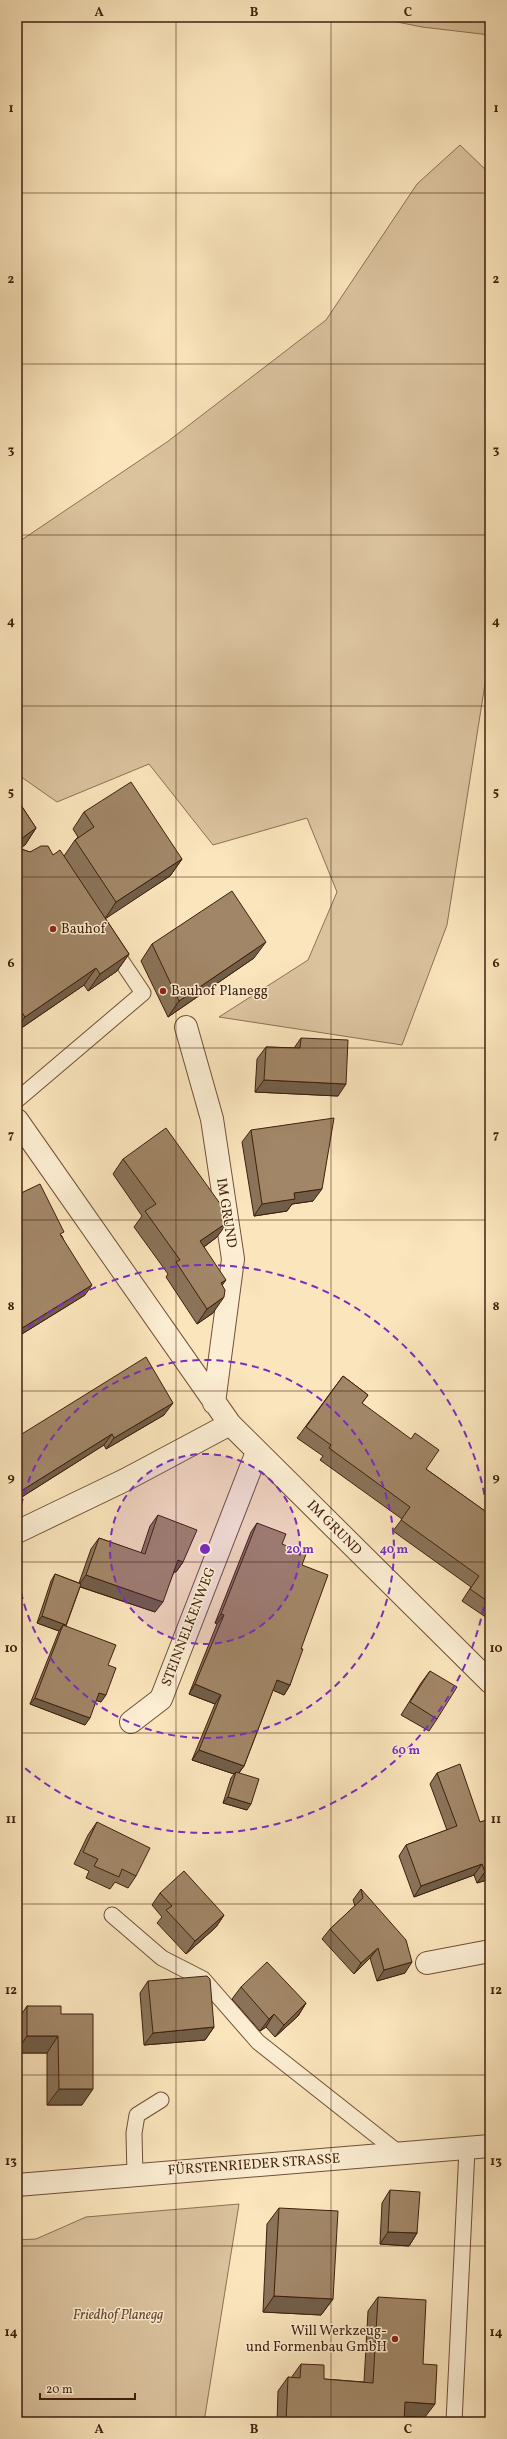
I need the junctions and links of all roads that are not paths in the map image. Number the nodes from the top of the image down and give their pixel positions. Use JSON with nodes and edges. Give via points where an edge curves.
{"nodes":[{"id":1,"x":104,"y":934,"type":"edge"},
{"id":2,"x":186,"y":1027,"type":"dead end"},
{"id":3,"x":17,"y":1100,"type":"edge"},
{"id":4,"x":17,"y":1120,"type":"edge"},
{"id":5,"x":214,"y":1403,"type":"junction"},
{"id":6,"x":230,"y":1424,"type":"junction"},
{"id":7,"x":257,"y":1452,"type":"junction"},
{"id":8,"x":17,"y":1532,"type":"edge"},
{"id":9,"x":490,"y":1682,"type":"edge"},
{"id":10,"x":131,"y":1722,"type":"dead end"},
{"id":11,"x":112,"y":1915,"type":"dead end"},
{"id":12,"x":490,"y":1951,"type":"edge"},
{"id":13,"x":427,"y":1963,"type":"dead end"},
{"id":14,"x":161,"y":2100,"type":"dead end"},
{"id":15,"x":490,"y":2146,"type":"edge"},
{"id":16,"x":467,"y":2149,"type":"junction"},
{"id":17,"x":400,"y":2154,"type":"junction"},
{"id":18,"x":135,"y":2174,"type":"junction"},
{"id":19,"x":17,"y":2185,"type":"edge"},
{"id":20,"x":454,"y":2422,"type":"edge"}],
"edges":[{"from":1,"to":3,"type":"lane","via":[[143,994]]},
{"from":2,"to":5,"type":"street","name":"IM GRUND","via":[[212,1119],[233,1259]]},
{"from":4,"to":5,"type":"street","name":"IM GRUND"},
{"from":5,"to":6,"type":"street","name":"IM GRUND"},
{"from":6,"to":7,"type":"street","name":"IM GRUND"},
{"from":6,"to":8,"type":"street","via":[[125,1480]]},
{"from":7,"to":9,"type":"street","name":"IM GRUND"},
{"from":7,"to":10,"type":"street","name":"STEINNELKENWEG","via":[[162,1699]]},
{"from":11,"to":17,"type":"lane","via":[[162,1958],[203,1979],[258,2042]]},
{"from":12,"to":13,"type":"street"},
{"from":14,"to":18,"type":"lane","via":[[137,2115],[134,2133]]},
{"from":15,"to":16,"type":"street","name":"FÜRSTENRIEDER STRASSE"},
{"from":16,"to":17,"type":"street","name":"FÜRSTENRIEDER STRASSE"},
{"from":16,"to":20,"type":"lane"},
{"from":17,"to":18,"type":"street","name":"FÜRSTENRIEDER STRASSE"},
{"from":18,"to":19,"type":"street","name":"FÜRSTENRIEDER STRASSE"}]}
